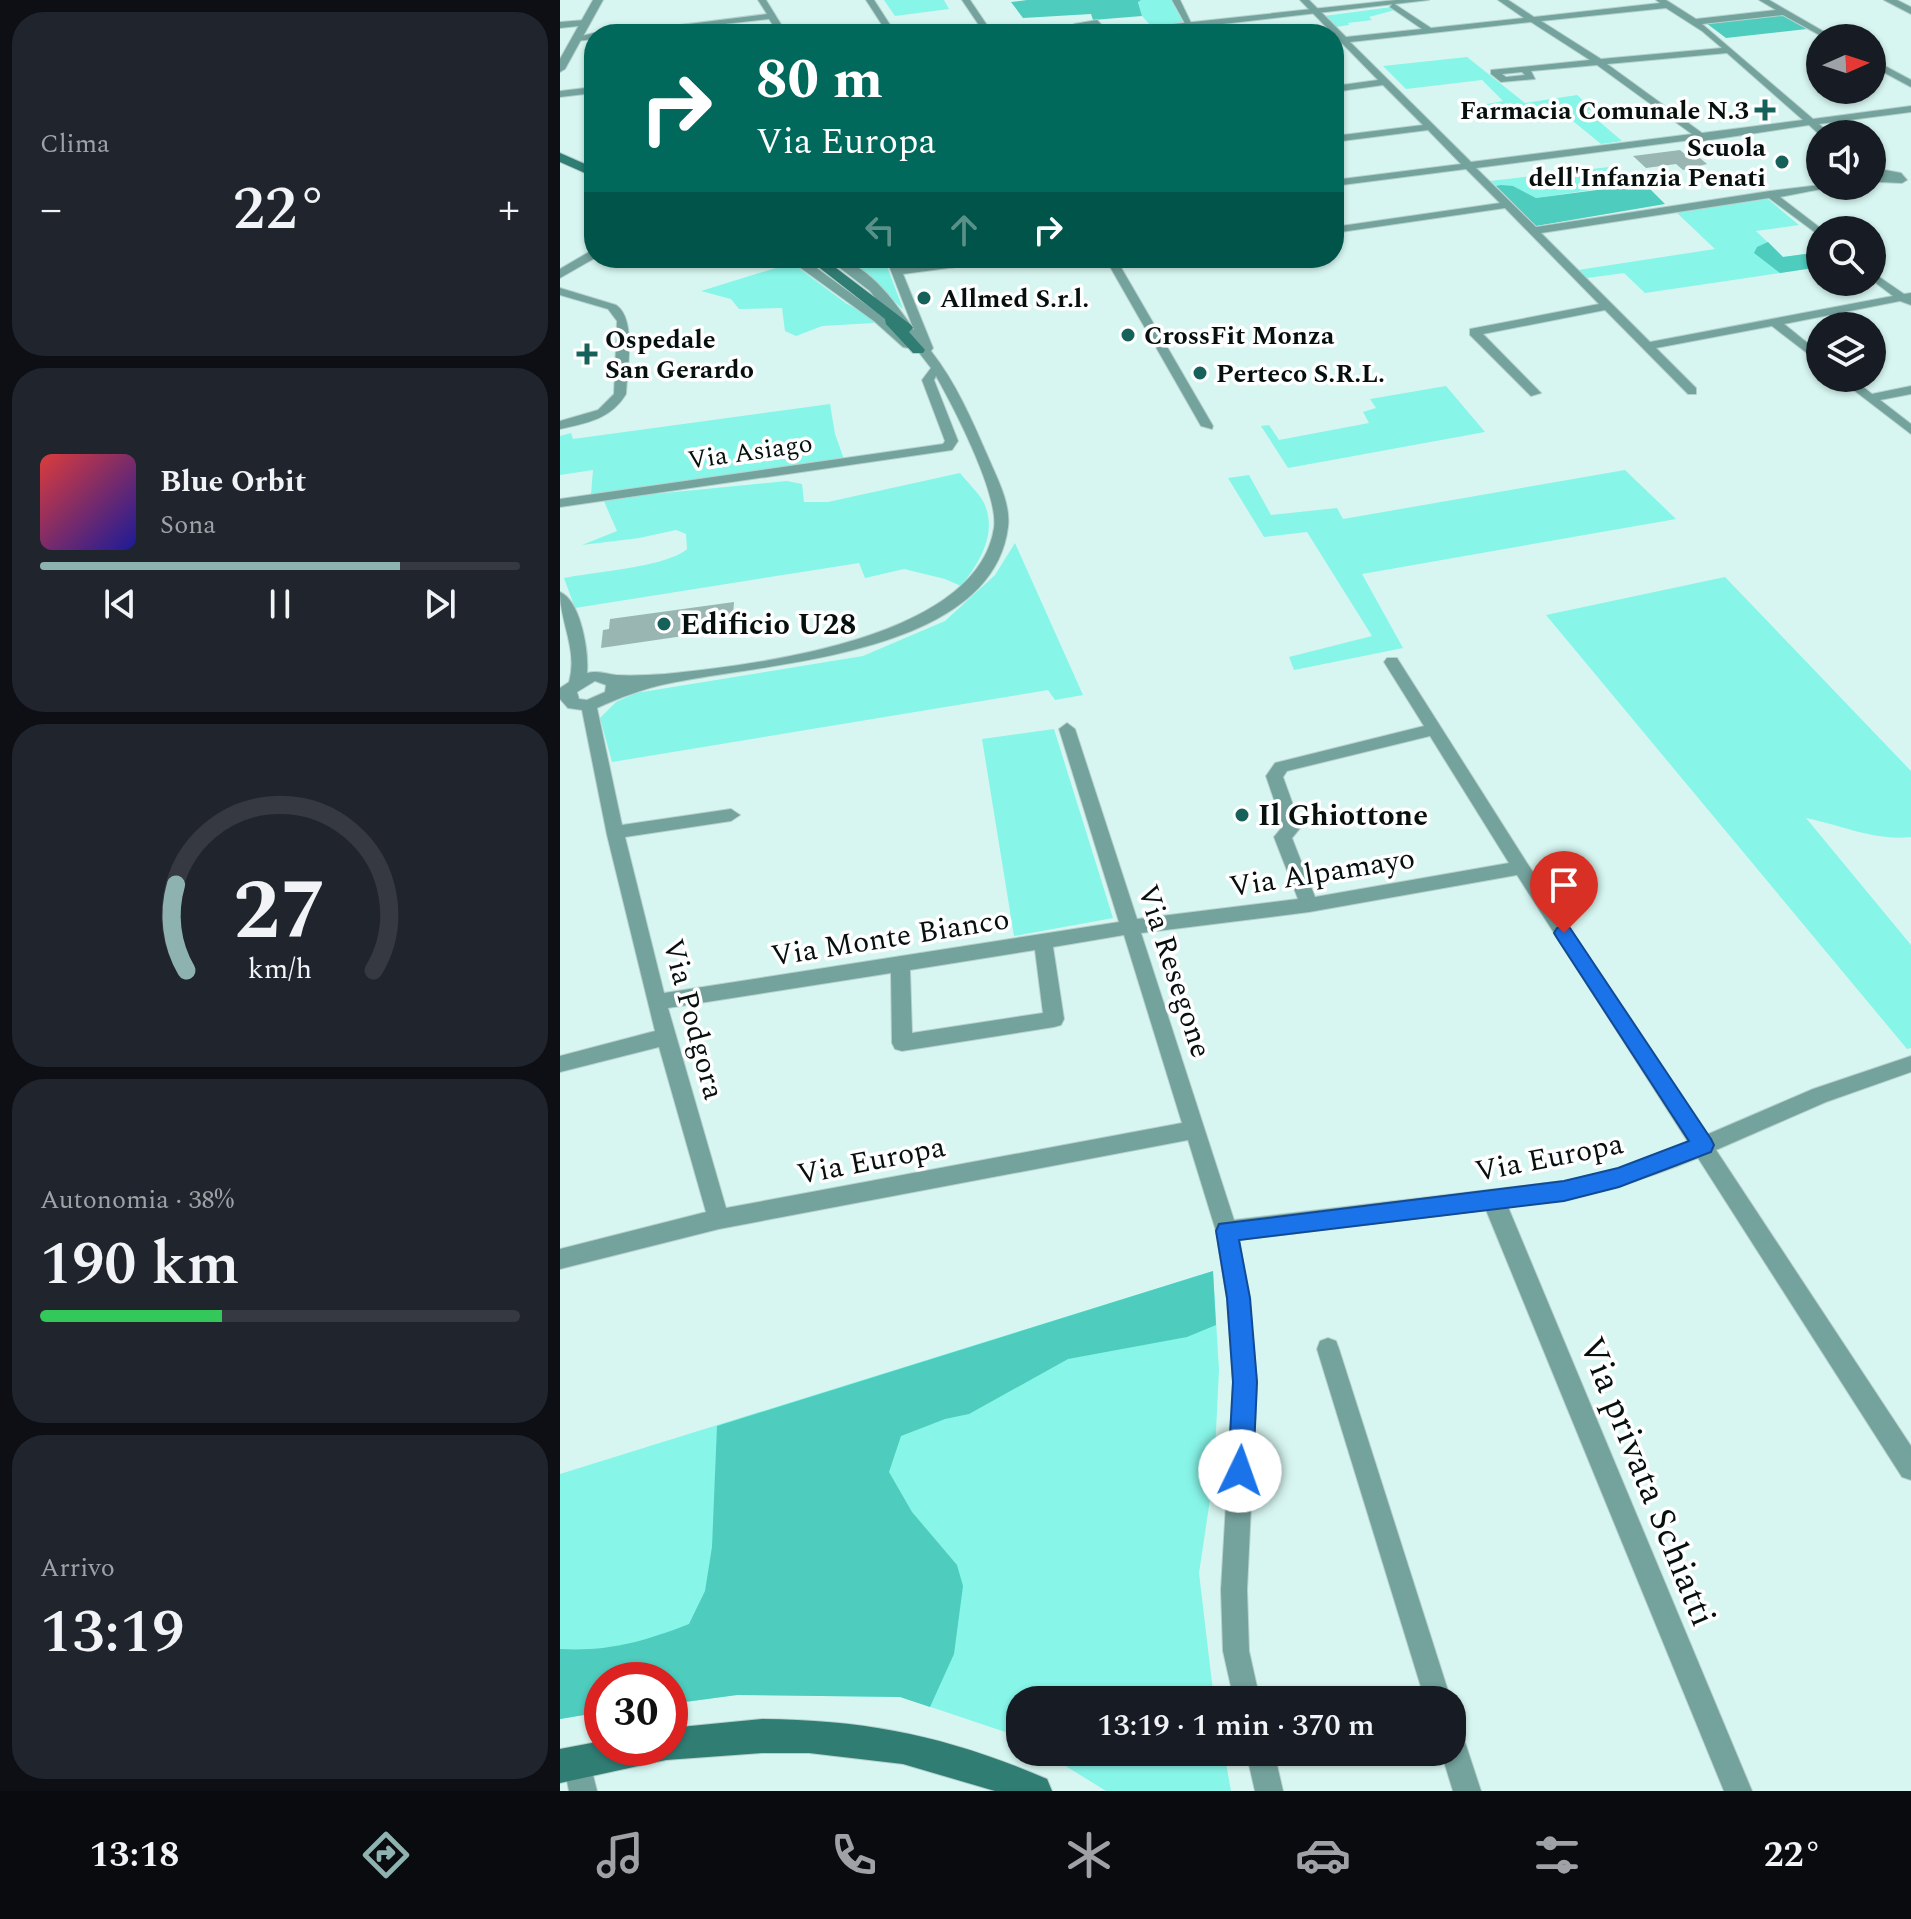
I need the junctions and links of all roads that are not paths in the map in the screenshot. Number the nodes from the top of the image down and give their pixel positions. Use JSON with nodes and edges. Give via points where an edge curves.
{"nodes":[{"id":1,"x":598,"y":0,"type":"edge"},
{"id":2,"x":762,"y":0,"type":"edge"},
{"id":3,"x":870,"y":0,"type":"edge"},
{"id":4,"x":1176,"y":0,"type":"edge"},
{"id":5,"x":1304,"y":0,"type":"edge"},
{"id":6,"x":1425,"y":0,"type":"edge"},
{"id":7,"x":1502,"y":0,"type":"edge"},
{"id":8,"x":1763,"y":0,"type":"edge"},
{"id":9,"x":1889,"y":0,"type":"edge"},
{"id":10,"x":973,"y":2,"type":"edge"},
{"id":11,"x":1377,"y":2,"type":"edge"},
{"id":12,"x":1393,"y":2,"type":"edge"},
{"id":13,"x":1664,"y":2,"type":"edge"},
{"id":14,"x":1911,"y":11,"type":"edge"},
{"id":15,"x":1314,"y":12,"type":"junction"},
{"id":16,"x":1784,"y":12,"type":"junction"},
{"id":17,"x":772,"y":16,"type":"junction"},
{"id":18,"x":1532,"y":19,"type":"junction"},
{"id":19,"x":1694,"y":22,"type":"junction"},
{"id":20,"x":585,"y":23,"type":"joint"},
{"id":21,"x":702,"y":24,"type":"edge"},
{"id":22,"x":777,"y":24,"type":"edge"},
{"id":23,"x":886,"y":24,"type":"edge"},
{"id":24,"x":984,"y":24,"type":"edge"},
{"id":25,"x":1078,"y":24,"type":"dead end"},
{"id":26,"x":1098,"y":24,"type":"edge"},
{"id":27,"x":1189,"y":24,"type":"edge"},
{"id":28,"x":1200,"y":24,"type":"edge"},
{"id":29,"x":1326,"y":24,"type":"edge"},
{"id":30,"x":1806,"y":24,"type":"edge"},
{"id":31,"x":560,"y":25,"type":"edge"},
{"id":32,"x":584,"y":25,"type":"edge"},
{"id":33,"x":1430,"y":31,"type":"junction"},
{"id":34,"x":584,"y":37,"type":"edge"},
{"id":35,"x":577,"y":38,"type":"junction"},
{"id":36,"x":1346,"y":43,"type":"joint"},
{"id":37,"x":1729,"y":50,"type":"junction"},
{"id":38,"x":1599,"y":62,"type":"junction"},
{"id":39,"x":560,"y":69,"type":"edge"},
{"id":40,"x":1524,"y":69,"type":"dead end"},
{"id":41,"x":1886,"y":70,"type":"edge"},
{"id":42,"x":1384,"y":82,"type":"junction"},
{"id":43,"x":1911,"y":84,"type":"edge"},
{"id":44,"x":1344,"y":88,"type":"edge"},
{"id":45,"x":584,"y":90,"type":"edge"},
{"id":46,"x":560,"y":91,"type":"edge"},
{"id":47,"x":1911,"y":109,"type":"edge"},
{"id":48,"x":1808,"y":120,"type":"edge"},
{"id":49,"x":1832,"y":120,"type":"edge"},
{"id":50,"x":1806,"y":124,"type":"edge"},
{"id":51,"x":1428,"y":127,"type":"junction"},
{"id":52,"x":1344,"y":138,"type":"edge"},
{"id":53,"x":1703,"y":138,"type":"junction"},
{"id":54,"x":560,"y":154,"type":"edge"},
{"id":55,"x":584,"y":157,"type":"edge"},
{"id":56,"x":584,"y":162,"type":"edge"},
{"id":57,"x":1466,"y":165,"type":"junction"},
{"id":58,"x":584,"y":167,"type":"edge"},
{"id":59,"x":1894,"y":177,"type":"edge"},
{"id":60,"x":1344,"y":182,"type":"edge"},
{"id":61,"x":1806,"y":189,"type":"edge"},
{"id":62,"x":1911,"y":192,"type":"edge"},
{"id":63,"x":1770,"y":194,"type":"junction"},
{"id":64,"x":1507,"y":205,"type":"junction"},
{"id":65,"x":1806,"y":222,"type":"edge"},
{"id":66,"x":1344,"y":229,"type":"edge"},
{"id":67,"x":1532,"y":231,"type":"junction"},
{"id":68,"x":584,"y":254,"type":"edge"},
{"id":69,"x":560,"y":257,"type":"edge"},
{"id":70,"x":584,"y":259,"type":"edge"},
{"id":71,"x":808,"y":268,"type":"edge"},
{"id":72,"x":827,"y":268,"type":"edge"},
{"id":73,"x":848,"y":268,"type":"edge"},
{"id":74,"x":895,"y":268,"type":"edge"},
{"id":75,"x":926,"y":268,"type":"edge"},
{"id":76,"x":1116,"y":268,"type":"edge"},
{"id":77,"x":896,"y":272,"type":"junction"},
{"id":78,"x":560,"y":273,"type":"edge"},
{"id":79,"x":1886,"y":285,"type":"edge"},
{"id":80,"x":560,"y":291,"type":"edge"},
{"id":81,"x":577,"y":295,"type":"junction"},
{"id":82,"x":1908,"y":300,"type":"edge"},
{"id":83,"x":874,"y":303,"type":"junction"},
{"id":84,"x":1606,"y":306,"type":"junction"},
{"id":85,"x":1776,"y":323,"type":"junction"},
{"id":86,"x":906,"y":328,"type":"junction"},
{"id":87,"x":1647,"y":346,"type":"junction"},
{"id":88,"x":1806,"y":348,"type":"edge"},
{"id":89,"x":922,"y":350,"type":"junction"},
{"id":90,"x":932,"y":371,"type":"junction"},
{"id":91,"x":1911,"y":390,"type":"edge"},
{"id":92,"x":1692,"y":391,"type":"dead end"},
{"id":93,"x":1862,"y":392,"type":"edge"},
{"id":94,"x":1535,"y":393,"type":"dead end"},
{"id":95,"x":1869,"y":398,"type":"junction"},
{"id":96,"x":951,"y":401,"type":"junction"},
{"id":97,"x":560,"y":425,"type":"edge"},
{"id":98,"x":1207,"y":426,"type":"dead end"},
{"id":99,"x":1911,"y":430,"type":"edge"},
{"id":100,"x":560,"y":503,"type":"edge"},
{"id":101,"x":560,"y":597,"type":"edge"},
{"id":102,"x":1392,"y":662,"type":"dead end"},
{"id":103,"x":612,"y":688,"type":"junction"},
{"id":104,"x":567,"y":694,"type":"edge"},
{"id":105,"x":589,"y":706,"type":"junction"},
{"id":106,"x":1067,"y":729,"type":"dead end"},
{"id":107,"x":1434,"y":729,"type":"junction"},
{"id":108,"x":731,"y":815,"type":"dead end"},
{"id":109,"x":615,"y":832,"type":"junction"},
{"id":110,"x":1521,"y":868,"type":"junction"},
{"id":111,"x":1309,"y":905,"type":"junction"},
{"id":112,"x":1131,"y":927,"type":"junction"},
{"id":113,"x":1043,"y":941,"type":"junction"},
{"id":114,"x":900,"y":964,"type":"junction"},
{"id":115,"x":659,"y":1002,"type":"junction"},
{"id":116,"x":665,"y":1037,"type":"junction"},
{"id":117,"x":560,"y":1064,"type":"edge"},
{"id":118,"x":1911,"y":1064,"type":"edge"},
{"id":119,"x":1196,"y":1129,"type":"junction"},
{"id":120,"x":1703,"y":1145,"type":"junction"},
{"id":121,"x":1492,"y":1200,"type":"junction"},
{"id":122,"x":719,"y":1219,"type":"junction"},
{"id":123,"x":1227,"y":1231,"type":"junction"},
{"id":124,"x":560,"y":1259,"type":"edge"},
{"id":125,"x":1328,"y":1349,"type":"dead end"},
{"id":126,"x":1911,"y":1468,"type":"edge"},
{"id":127,"x":1244,"y":1686,"type":"edge"},
{"id":128,"x":1434,"y":1686,"type":"edge"},
{"id":129,"x":688,"y":1743,"type":"edge"},
{"id":130,"x":596,"y":1766,"type":"edge"},
{"id":131,"x":1263,"y":1766,"type":"edge"},
{"id":132,"x":1459,"y":1766,"type":"edge"},
{"id":133,"x":573,"y":1773,"type":"edge"},
{"id":134,"x":1035,"y":1791,"type":"edge"},
{"id":135,"x":1269,"y":1791,"type":"edge"},
{"id":136,"x":1467,"y":1791,"type":"edge"},
{"id":137,"x":1738,"y":1791,"type":"edge"}],
"edges":[{"from":1,"to":20,"type":"street"},
{"from":2,"to":17,"type":"street"},
{"from":3,"to":23,"type":"street"},
{"from":4,"to":27,"type":"street"},
{"from":5,"to":15,"type":"street"},
{"from":6,"to":12,"type":"street"},
{"from":7,"to":18,"type":"street"},
{"from":8,"to":16,"type":"street"},
{"from":9,"to":14,"type":"street"},
{"from":10,"to":24,"type":"street"},
{"from":11,"to":12,"type":"street"},
{"from":11,"to":15,"type":"street"},
{"from":12,"to":33,"type":"street"},
{"from":13,"to":18,"type":"street"},
{"from":13,"to":19,"type":"street"},
{"from":15,"to":28,"type":"street"},
{"from":15,"to":29,"type":"street"},
{"from":16,"to":19,"type":"street"},
{"from":16,"to":30,"type":"street"},
{"from":17,"to":21,"type":"street"},
{"from":17,"to":22,"type":"street"},
{"from":18,"to":33,"type":"street"},
{"from":18,"to":38,"type":"street"},
{"from":19,"to":37,"type":"street"},
{"from":20,"to":31,"type":"street"},
{"from":25,"to":26,"type":"street"},
{"from":32,"to":35,"type":"street"},
{"from":33,"to":36,"type":"street"},
{"from":34,"to":35,"type":"street"},
{"from":35,"to":39,"type":"street"},
{"from":36,"to":42,"type":"street"},
{"from":37,"to":38,"type":"street"},
{"from":37,"to":48,"type":"street"},
{"from":38,"to":40,"type":"street"},
{"from":38,"to":53,"type":"street"},
{"from":41,"to":43,"type":"street"},
{"from":42,"to":44,"type":"street"},
{"from":42,"to":51,"type":"street"},
{"from":45,"to":46,"type":"street"},
{"from":47,"to":49,"type":"street"},
{"from":50,"to":53,"type":"street"},
{"from":51,"to":52,"type":"street"},
{"from":51,"to":57,"type":"street"},
{"from":53,"to":57,"type":"street"},
{"from":54,"to":55,"type":"main road"},
{"from":54,"to":56,"type":"main road"},
{"from":54,"to":58,"type":"main road"},
{"from":57,"to":60,"type":"street"},
{"from":57,"to":64,"type":"street"},
{"from":59,"to":62,"type":"street"},
{"from":61,"to":63,"type":"street"},
{"from":63,"to":65,"type":"street"},
{"from":63,"to":67,"type":"street"},
{"from":64,"to":66,"type":"street"},
{"from":64,"to":67,"type":"street"},
{"from":67,"to":84,"type":"street"},
{"from":68,"to":69,"type":"street"},
{"from":70,"to":78,"type":"street"},
{"from":71,"to":89,"type":"street"},
{"from":72,"to":83,"type":"main road"},
{"from":73,"to":86,"type":"street","via":[[875,288]]},
{"from":74,"to":77,"type":"street"},
{"from":75,"to":77,"type":"street"},
{"from":76,"to":98,"type":"street"},
{"from":77,"to":89,"type":"street","via":[[927,343]]},
{"from":78,"to":81,"type":"street"},
{"from":79,"to":82,"type":"street"},
{"from":80,"to":81,"type":"street"},
{"from":81,"to":97,"type":"street","via":[[612,307],[623,321],[620,394],[602,413]]},
{"from":82,"to":85,"type":"street"},
{"from":83,"to":86,"type":"main road"},
{"from":83,"to":89,"type":"main road"},
{"from":84,"to":87,"type":"street"},
{"from":84,"to":94,"type":"street","via":[[1474,332]]},
{"from":85,"to":87,"type":"street"},
{"from":85,"to":88,"type":"street"},
{"from":86,"to":89,"type":"street"},
{"from":87,"to":92,"type":"street"},
{"from":89,"to":90,"type":"street"},
{"from":89,"to":96,"type":"street"},
{"from":90,"to":96,"type":"street"},
{"from":90,"to":100,"type":"street","name":"Via Asiago","via":[[928,380],[952,441],[947,447]]},
{"from":91,"to":95,"type":"street"},
{"from":93,"to":95,"type":"street"},
{"from":95,"to":99,"type":"street"},
{"from":96,"to":103,"type":"street","via":[[995,495],[1001,530],[986,568],[963,594],[922,623],[851,648]]},
{"from":101,"to":104,"type":"street","via":[[572,618],[579,651]]},
{"from":102,"to":107,"type":"street"},
{"from":103,"to":104,"type":"street","via":[[593,676]]},
{"from":103,"to":105,"type":"street"},
{"from":104,"to":105,"type":"street"},
{"from":105,"to":109,"type":"street","name":"Via Podgora"},
{"from":106,"to":112,"type":"street","name":"Via Resegone"},
{"from":107,"to":110,"type":"street"},
{"from":107,"to":111,"type":"street","via":[[1281,767],[1274,776],[1292,827],[1283,837]]},
{"from":108,"to":109,"type":"street"},
{"from":109,"to":115,"type":"street","name":"Via Podgora"},
{"from":110,"to":111,"type":"street","name":"Via Alpamayo"},
{"from":110,"to":120,"type":"street"},
{"from":111,"to":112,"type":"street","name":"Via Alpamayo"},
{"from":112,"to":113,"type":"street","name":"Via Monte Bianco"},
{"from":112,"to":119,"type":"street","name":"Via Resegone"},
{"from":113,"to":114,"type":"street","name":"Via Monte Bianco"},
{"from":113,"to":114,"type":"street","via":[[1054,1019],[902,1043]]},
{"from":114,"to":115,"type":"street","name":"Via Monte Bianco"},
{"from":115,"to":116,"type":"street","name":"Via Podgora"},
{"from":116,"to":117,"type":"street"},
{"from":116,"to":122,"type":"street","name":"Via Podgora"},
{"from":118,"to":120,"type":"street","name":"Via Europa","via":[[1820,1095]]},
{"from":119,"to":122,"type":"street","name":"Via Europa"},
{"from":119,"to":123,"type":"street","name":"Via Resegone"},
{"from":120,"to":121,"type":"street","name":"Via Europa","via":[[1619,1178]]},
{"from":120,"to":126,"type":"street"},
{"from":121,"to":123,"type":"street","name":"Via Europa"},
{"from":121,"to":137,"type":"street","name":"Via privata Schiatti"},
{"from":122,"to":124,"type":"street","name":"Via Europa"},
{"from":123,"to":127,"type":"street","name":"Via Resegone","via":[[1245,1382],[1234,1590],[1236,1651]]},
{"from":125,"to":128,"type":"street"},
{"from":129,"to":134,"type":"main road","via":[[762,1736],[888,1745],[957,1761]]},
{"from":130,"to":133,"type":"main road"},
{"from":131,"to":135,"type":"street"},
{"from":132,"to":136,"type":"street"}]}
